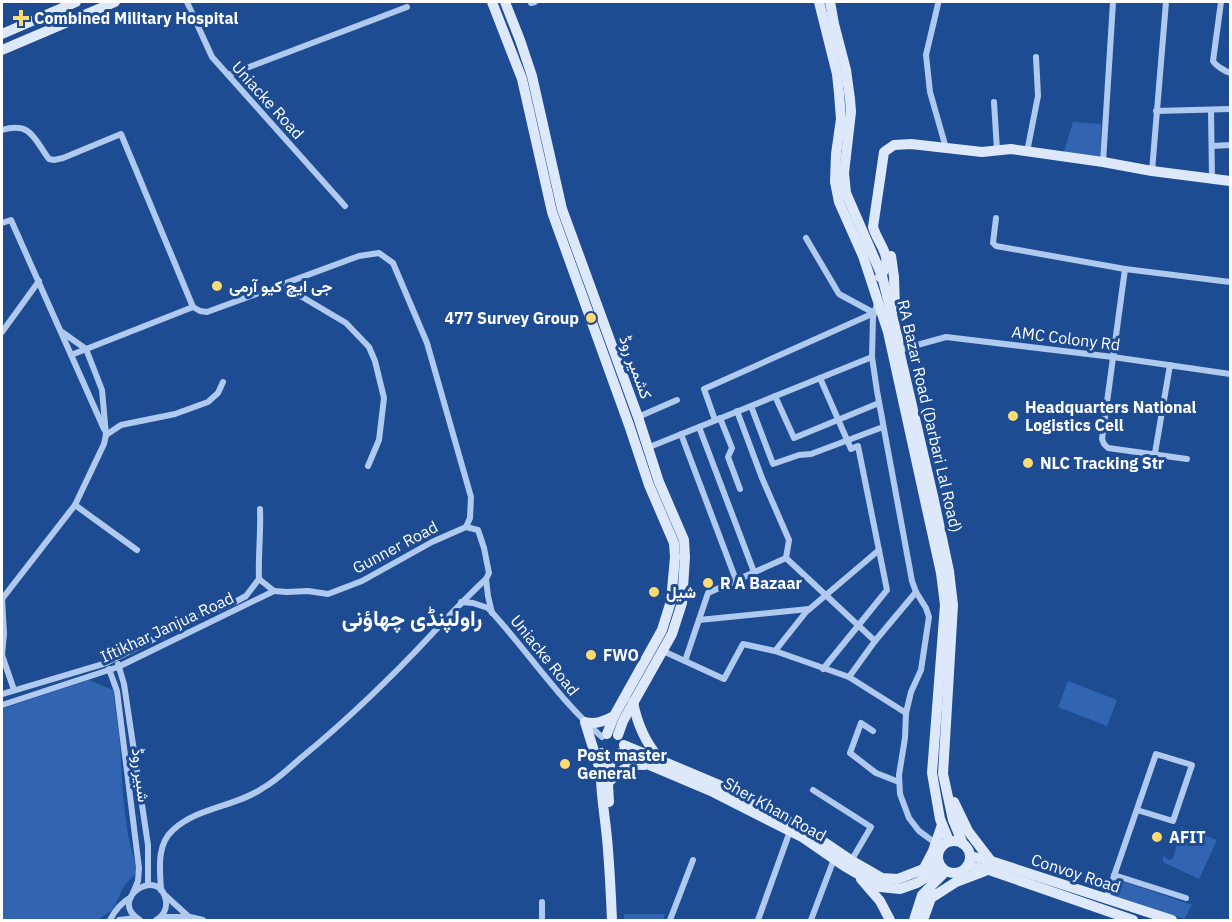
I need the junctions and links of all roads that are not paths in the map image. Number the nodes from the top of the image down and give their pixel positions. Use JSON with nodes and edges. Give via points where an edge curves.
{"nodes":[{"id":1,"x":76,"y":2,"type":"edge"},
{"id":2,"x":115,"y":2,"type":"edge"},
{"id":3,"x":187,"y":2,"type":"edge"},
{"id":4,"x":492,"y":2,"type":"edge"},
{"id":5,"x":505,"y":2,"type":"edge"},
{"id":6,"x":819,"y":2,"type":"edge"},
{"id":7,"x":830,"y":2,"type":"edge"},
{"id":8,"x":1113,"y":2,"type":"edge"},
{"id":9,"x":1166,"y":2,"type":"edge"},
{"id":10,"x":1221,"y":2,"type":"edge"},
{"id":11,"x":938,"y":4,"type":"dead end"},
{"id":12,"x":407,"y":7,"type":"dead end"},
{"id":13,"x":59,"y":8,"type":"junction"},
{"id":14,"x":67,"y":21,"type":"junction"},
{"id":15,"x":2,"y":34,"type":"edge"},
{"id":16,"x":520,"y":40,"type":"junction"},
{"id":17,"x":509,"y":44,"type":"junction"},
{"id":18,"x":2,"y":50,"type":"edge"},
{"id":19,"x":1035,"y":57,"type":"dead end"},
{"id":20,"x":1230,"y":73,"type":"edge"},
{"id":21,"x":228,"y":75,"type":"junction"},
{"id":22,"x":994,"y":102,"type":"dead end"},
{"id":23,"x":534,"y":108,"type":"junction"},
{"id":24,"x":1230,"y":109,"type":"edge"},
{"id":25,"x":1211,"y":110,"type":"junction"},
{"id":26,"x":1156,"y":111,"type":"junction"},
{"id":27,"x":2,"y":130,"type":"edge"},
{"id":28,"x":1230,"y":145,"type":"edge"},
{"id":29,"x":1212,"y":146,"type":"junction"},
{"id":30,"x":946,"y":148,"type":"junction"},
{"id":31,"x":997,"y":150,"type":"junction"},
{"id":32,"x":1027,"y":152,"type":"junction"},
{"id":33,"x":1103,"y":162,"type":"junction"},
{"id":34,"x":1152,"y":171,"type":"junction"},
{"id":35,"x":1212,"y":178,"type":"junction"},
{"id":36,"x":1230,"y":181,"type":"edge"},
{"id":37,"x":345,"y":206,"type":"dead end"},
{"id":38,"x":996,"y":218,"type":"dead end"},
{"id":39,"x":874,"y":221,"type":"junction"},
{"id":40,"x":2,"y":224,"type":"edge"},
{"id":41,"x":806,"y":238,"type":"dead end"},
{"id":42,"x":1125,"y":269,"type":"junction"},
{"id":43,"x":877,"y":279,"type":"junction"},
{"id":44,"x":39,"y":281,"type":"junction"},
{"id":45,"x":1230,"y":282,"type":"edge"},
{"id":46,"x":282,"y":285,"type":"junction"},
{"id":47,"x":878,"y":301,"type":"junction"},
{"id":48,"x":194,"y":307,"type":"junction"},
{"id":49,"x":874,"y":313,"type":"junction"},
{"id":50,"x":2,"y":332,"type":"edge"},
{"id":51,"x":62,"y":332,"type":"junction"},
{"id":52,"x":898,"y":339,"type":"junction"},
{"id":53,"x":86,"y":349,"type":"junction"},
{"id":54,"x":899,"y":350,"type":"junction"},
{"id":55,"x":71,"y":354,"type":"junction"},
{"id":56,"x":872,"y":357,"type":"junction"},
{"id":57,"x":1113,"y":357,"type":"junction"},
{"id":58,"x":1170,"y":365,"type":"junction"},
{"id":59,"x":1230,"y":374,"type":"edge"},
{"id":60,"x":820,"y":378,"type":"junction"},
{"id":61,"x":223,"y":382,"type":"dead end"},
{"id":62,"x":775,"y":396,"type":"junction"},
{"id":63,"x":677,"y":399,"type":"dead end"},
{"id":64,"x":879,"y":403,"type":"junction"},
{"id":65,"x":751,"y":406,"type":"junction"},
{"id":66,"x":737,"y":411,"type":"junction"},
{"id":67,"x":717,"y":419,"type":"junction"},
{"id":68,"x":838,"y":420,"type":"junction"},
{"id":69,"x":635,"y":421,"type":"junction"},
{"id":70,"x":699,"y":427,"type":"junction"},
{"id":71,"x":883,"y":427,"type":"junction"},
{"id":72,"x":681,"y":434,"type":"junction"},
{"id":73,"x":106,"y":435,"type":"junction"},
{"id":74,"x":847,"y":440,"type":"junction"},
{"id":75,"x":643,"y":449,"type":"junction"},
{"id":76,"x":1155,"y":453,"type":"junction"},
{"id":77,"x":1187,"y":459,"type":"dead end"},
{"id":78,"x":368,"y":466,"type":"dead end"},
{"id":79,"x":740,"y":489,"type":"dead end"},
{"id":80,"x":75,"y":505,"type":"junction"},
{"id":81,"x":260,"y":509,"type":"dead end"},
{"id":82,"x":466,"y":527,"type":"junction"},
{"id":83,"x":137,"y":550,"type":"dead end"},
{"id":84,"x":879,"y":550,"type":"junction"},
{"id":85,"x":786,"y":558,"type":"junction"},
{"id":86,"x":754,"y":572,"type":"junction"},
{"id":87,"x":259,"y":579,"type":"junction"},
{"id":88,"x":486,"y":579,"type":"junction"},
{"id":89,"x":736,"y":580,"type":"junction"},
{"id":90,"x":274,"y":591,"type":"junction"},
{"id":91,"x":916,"y":592,"type":"junction"},
{"id":92,"x":825,"y":595,"type":"junction"},
{"id":93,"x":2,"y":598,"type":"edge"},
{"id":94,"x":461,"y":602,"type":"junction"},
{"id":95,"x":809,"y":609,"type":"junction"},
{"id":96,"x":492,"y":613,"type":"junction"},
{"id":97,"x":699,"y":620,"type":"junction"},
{"id":98,"x":858,"y":626,"type":"junction"},
{"id":99,"x":875,"y":641,"type":"junction"},
{"id":100,"x":663,"y":651,"type":"junction"},
{"id":101,"x":775,"y":651,"type":"junction"},
{"id":102,"x":2,"y":655,"type":"edge"},
{"id":103,"x":116,"y":658,"type":"junction"},
{"id":104,"x":685,"y":661,"type":"junction"},
{"id":105,"x":106,"y":663,"type":"junction"},
{"id":106,"x":118,"y":667,"type":"junction"},
{"id":107,"x":823,"y":669,"type":"junction"},
{"id":108,"x":109,"y":670,"type":"junction"},
{"id":109,"x":849,"y":677,"type":"junction"},
{"id":110,"x":14,"y":690,"type":"junction"},
{"id":111,"x":2,"y":694,"type":"edge"},
{"id":112,"x":633,"y":702,"type":"junction"},
{"id":113,"x":2,"y":705,"type":"edge"},
{"id":114,"x":906,"y":713,"type":"junction"},
{"id":115,"x":614,"y":716,"type":"junction"},
{"id":116,"x":585,"y":722,"type":"junction"},
{"id":117,"x":873,"y":731,"type":"dead end"},
{"id":118,"x":612,"y":745,"type":"junction"},
{"id":119,"x":663,"y":761,"type":"junction"},
{"id":120,"x":650,"y":765,"type":"junction"},
{"id":121,"x":600,"y":770,"type":"junction"},
{"id":122,"x":899,"y":782,"type":"junction"},
{"id":123,"x":608,"y":784,"type":"junction"},
{"id":124,"x":946,"y":785,"type":"junction"},
{"id":125,"x":813,"y":790,"type":"dead end"},
{"id":126,"x":1137,"y":810,"type":"junction"},
{"id":127,"x":790,"y":831,"type":"junction"},
{"id":128,"x":942,"y":844,"type":"junction"},
{"id":129,"x":963,"y":844,"type":"junction"},
{"id":130,"x":834,"y":859,"type":"junction"},
{"id":131,"x":693,"y":860,"type":"dead end"},
{"id":132,"x":851,"y":861,"type":"junction"},
{"id":133,"x":968,"y":861,"type":"junction"},
{"id":134,"x":990,"y":865,"type":"junction"},
{"id":135,"x":945,"y":869,"type":"junction"},
{"id":136,"x":923,"y":870,"type":"junction"},
{"id":137,"x":856,"y":873,"type":"junction"},
{"id":138,"x":1114,"y":875,"type":"junction"},
{"id":139,"x":148,"y":885,"type":"junction"},
{"id":140,"x":163,"y":893,"type":"junction"},
{"id":141,"x":132,"y":895,"type":"junction"},
{"id":142,"x":931,"y":898,"type":"junction"},
{"id":143,"x":1106,"y":898,"type":"junction"},
{"id":144,"x":1186,"y":898,"type":"dead end"},
{"id":145,"x":542,"y":902,"type":"dead end"},
{"id":146,"x":190,"y":917,"type":"junction"},
{"id":147,"x":158,"y":919,"type":"edge"},
{"id":148,"x":138,"y":920,"type":"edge"},
{"id":149,"x":110,"y":921,"type":"edge"},
{"id":150,"x":119,"y":921,"type":"edge"},
{"id":151,"x":203,"y":921,"type":"edge"},
{"id":152,"x":542,"y":921,"type":"edge"},
{"id":153,"x":612,"y":921,"type":"edge"},
{"id":154,"x":617,"y":921,"type":"edge"},
{"id":155,"x":670,"y":921,"type":"edge"},
{"id":156,"x":758,"y":921,"type":"edge"},
{"id":157,"x":811,"y":921,"type":"edge"},
{"id":158,"x":890,"y":921,"type":"edge"},
{"id":159,"x":914,"y":921,"type":"edge"},
{"id":160,"x":923,"y":921,"type":"edge"},
{"id":161,"x":1133,"y":921,"type":"edge"},
{"id":162,"x":1172,"y":921,"type":"edge"}],
"edges":[{"from":1,"to":13,"type":"street"},
{"from":2,"to":14,"type":"street"},
{"from":3,"to":21,"type":"street","name":"Uniacke Road","via":[[212,57]]},
{"from":4,"to":17,"type":"street","name":"کشمیر روڈ"},
{"from":5,"to":16,"type":"street","name":"کشمیر روڈ"},
{"from":6,"to":43,"type":"street","name":"RA Bazar Road (Darbari Lal Road)","via":[[839,93],[841,119],[835,182],[839,202]]},
{"from":7,"to":43,"type":"street","name":"RA Bazar Road (Darbari Lal Road)","via":[[850,99],[846,193]]},
{"from":8,"to":33,"type":"street"},
{"from":9,"to":26,"type":"street"},
{"from":10,"to":20,"type":"street","via":[[1213,61]]},
{"from":11,"to":30,"type":"street","via":[[926,56],[930,92]]},
{"from":12,"to":21,"type":"street"},
{"from":13,"to":14,"type":"street"},
{"from":13,"to":15,"type":"street"},
{"from":14,"to":18,"type":"street"},
{"from":16,"to":17,"type":"street"},
{"from":16,"to":23,"type":"street","name":"کشمیر روڈ","via":[[532,76]]},
{"from":17,"to":23,"type":"street","name":"کشمیر روڈ"},
{"from":19,"to":32,"type":"street","via":[[1038,96]]},
{"from":21,"to":37,"type":"street","name":"Uniacke Road"},
{"from":22,"to":31,"type":"street"},
{"from":23,"to":69,"type":"street","name":"کشمیر روڈ","via":[[550,180],[552,212]]},
{"from":24,"to":25,"type":"street"},
{"from":25,"to":26,"type":"street"},
{"from":25,"to":29,"type":"street"},
{"from":26,"to":34,"type":"street"},
{"from":27,"to":48,"type":"street","via":[[23,128],[54,160],[121,134]]},
{"from":28,"to":29,"type":"street"},
{"from":29,"to":35,"type":"street"},
{"from":30,"to":31,"type":"street"},
{"from":30,"to":39,"type":"street","via":[[894,145],[884,152]]},
{"from":31,"to":32,"type":"street"},
{"from":32,"to":33,"type":"street"},
{"from":33,"to":34,"type":"street"},
{"from":34,"to":35,"type":"street"},
{"from":35,"to":36,"type":"street"},
{"from":38,"to":42,"type":"street","via":[[996,246]]},
{"from":39,"to":43,"type":"street","via":[[887,258]]},
{"from":39,"to":52,"type":"street","via":[[890,251]]},
{"from":40,"to":44,"type":"street","via":[[11,220]]},
{"from":41,"to":49,"type":"street","via":[[839,294]]},
{"from":42,"to":45,"type":"street"},
{"from":42,"to":57,"type":"street"},
{"from":43,"to":47,"type":"street","name":"RA Bazar Road (Darbari Lal Road)"},
{"from":43,"to":52,"type":"street","name":"RA Bazar Road (Darbari Lal Road)"},
{"from":44,"to":50,"type":"street"},
{"from":44,"to":51,"type":"street"},
{"from":46,"to":48,"type":"street","via":[[207,312]]},
{"from":46,"to":78,"type":"street","via":[[346,323],[369,347],[384,398],[379,440]]},
{"from":46,"to":82,"type":"street","via":[[359,256],[379,254],[393,263],[427,343],[471,497]]},
{"from":47,"to":49,"type":"street"},
{"from":47,"to":128,"type":"street","name":"RA Bazar Road (Darbari Lal Road)","via":[[888,332],[945,605],[933,773]]},
{"from":48,"to":53,"type":"street"},
{"from":49,"to":56,"type":"street"},
{"from":49,"to":67,"type":"street","via":[[704,389]]},
{"from":51,"to":53,"type":"street"},
{"from":51,"to":55,"type":"street"},
{"from":52,"to":54,"type":"street","name":"RA Bazar Road (Darbari Lal Road)"},
{"from":53,"to":55,"type":"street"},
{"from":53,"to":73,"type":"street","via":[[102,390]]},
{"from":54,"to":57,"type":"street","name":"AMC Colony Rd","via":[[946,337]]},
{"from":54,"to":124,"type":"street","name":"RA Bazar Road (Darbari Lal Road)","via":[[949,571],[953,605],[943,774]]},
{"from":55,"to":73,"type":"street"},
{"from":56,"to":60,"type":"street"},
{"from":56,"to":64,"type":"street"},
{"from":57,"to":58,"type":"street","name":"AMC Colony Rd"},
{"from":57,"to":76,"type":"street","via":[[1104,444],[1108,448]]},
{"from":58,"to":59,"type":"street","name":"AMC Colony Rd"},
{"from":58,"to":76,"type":"street"},
{"from":60,"to":62,"type":"street"},
{"from":60,"to":68,"type":"street"},
{"from":61,"to":73,"type":"street","via":[[208,402],[175,414],[121,425]]},
{"from":62,"to":65,"type":"street"},
{"from":62,"to":68,"type":"street","via":[[794,438]]},
{"from":63,"to":69,"type":"street"},
{"from":64,"to":68,"type":"street"},
{"from":64,"to":71,"type":"street"},
{"from":65,"to":66,"type":"street"},
{"from":65,"to":74,"type":"street","via":[[773,464]]},
{"from":66,"to":67,"type":"street"},
{"from":66,"to":85,"type":"street","via":[[789,540]]},
{"from":67,"to":70,"type":"street"},
{"from":67,"to":79,"type":"street","via":[[732,448],[728,457]]},
{"from":68,"to":74,"type":"street"},
{"from":69,"to":75,"type":"street","name":"کشمیر روڈ"},
{"from":70,"to":72,"type":"street"},
{"from":70,"to":86,"type":"street"},
{"from":71,"to":74,"type":"street"},
{"from":71,"to":91,"type":"street"},
{"from":72,"to":75,"type":"street"},
{"from":72,"to":89,"type":"street"},
{"from":73,"to":80,"type":"street"},
{"from":74,"to":84,"type":"street","via":[[851,449],[858,446]]},
{"from":75,"to":100,"type":"street","name":"کشمیر روڈ","via":[[684,540],[682,603]]},
{"from":75,"to":115,"type":"street","name":"کشمیر روڈ","via":[[649,486],[674,543],[671,601],[662,630]]},
{"from":76,"to":77,"type":"street"},
{"from":80,"to":83,"type":"street"},
{"from":80,"to":93,"type":"street"},
{"from":81,"to":87,"type":"street"},
{"from":82,"to":88,"type":"street","via":[[478,530],[489,573]]},
{"from":82,"to":90,"type":"street","name":"Gunner Road","via":[[362,582],[328,594]]},
{"from":84,"to":92,"type":"street"},
{"from":84,"to":98,"type":"street","via":[[887,590]]},
{"from":85,"to":86,"type":"street"},
{"from":85,"to":92,"type":"street"},
{"from":86,"to":89,"type":"street"},
{"from":87,"to":90,"type":"street"},
{"from":87,"to":103,"type":"street","name":"Iftikhar Janjua Road","via":[[246,596]]},
{"from":88,"to":94,"type":"street"},
{"from":88,"to":96,"type":"street"},
{"from":89,"to":97,"type":"street","via":[[708,593]]},
{"from":90,"to":106,"type":"street","name":"Iftikhar Janjua Road"},
{"from":91,"to":99,"type":"street"},
{"from":91,"to":114,"type":"street","via":[[929,617],[921,670]]},
{"from":92,"to":95,"type":"street"},
{"from":92,"to":98,"type":"street"},
{"from":93,"to":102,"type":"street"},
{"from":94,"to":96,"type":"street","name":"Uniacke Road","via":[[488,608]]},
{"from":94,"to":140,"type":"street","via":[[351,715],[263,789],[189,817],[172,831],[161,847]]},
{"from":95,"to":97,"type":"street"},
{"from":95,"to":101,"type":"street"},
{"from":96,"to":116,"type":"street","name":"Uniacke Road"},
{"from":97,"to":104,"type":"street"},
{"from":98,"to":99,"type":"street"},
{"from":98,"to":107,"type":"street"},
{"from":99,"to":109,"type":"street"},
{"from":100,"to":104,"type":"street"},
{"from":100,"to":112,"type":"street","name":"کشمیر روڈ"},
{"from":101,"to":104,"type":"street","via":[[743,644],[724,679]]},
{"from":101,"to":107,"type":"street"},
{"from":102,"to":110,"type":"street"},
{"from":103,"to":105,"type":"street","name":"Iftikhar Janjua Road"},
{"from":103,"to":106,"type":"street","name":"شبیر روڈ"},
{"from":105,"to":108,"type":"street","name":"شبیر روڈ"},
{"from":105,"to":110,"type":"street","name":"Iftikhar Janjua Road"},
{"from":106,"to":108,"type":"street","name":"Iftikhar Janjua Road"},
{"from":106,"to":139,"type":"street","name":"شبیر روڈ","via":[[124,684],[148,845]]},
{"from":107,"to":109,"type":"street"},
{"from":108,"to":113,"type":"street","name":"Iftikhar Janjua Road"},
{"from":108,"to":141,"type":"street","name":"شبیر روڈ","via":[[117,691],[139,868]]},
{"from":109,"to":114,"type":"street"},
{"from":110,"to":111,"type":"street","name":"Iftikhar Janjua Road"},
{"from":112,"to":118,"type":"street","name":"کشمیر روڈ"},
{"from":112,"to":119,"type":"street","via":[[648,744]]},
{"from":114,"to":122,"type":"street"},
{"from":115,"to":116,"type":"street","via":[[592,724]]},
{"from":115,"to":118,"type":"street","name":"کشمیر روڈ"},
{"from":116,"to":118,"type":"street","name":"Uniacke Road"},
{"from":116,"to":121,"type":"street"},
{"from":117,"to":122,"type":"street","via":[[861,723],[850,753],[876,773]]},
{"from":118,"to":119,"type":"street","name":"Sher Khan Road"},
{"from":118,"to":120,"type":"street","name":"Sher Khan Road"},
{"from":118,"to":121,"type":"street"},
{"from":118,"to":123,"type":"street"},
{"from":119,"to":132,"type":"street","name":"Sher Khan Road","via":[[806,830]]},
{"from":120,"to":123,"type":"street","via":[[626,768]]},
{"from":120,"to":127,"type":"street","name":"Sher Khan Road"},
{"from":121,"to":153,"type":"street"},
{"from":122,"to":128,"type":"street","via":[[909,818],[919,831]]},
{"from":123,"to":154,"type":"street"},
{"from":124,"to":129,"type":"street","name":"RA Bazar Road (Darbari Lal Road)"},
{"from":124,"to":134,"type":"street"},
{"from":125,"to":132,"type":"street","via":[[871,827]]},
{"from":126,"to":126,"type":"street","via":[[1156,754],[1192,765],[1173,821]]},
{"from":126,"to":138,"type":"street"},
{"from":127,"to":130,"type":"street","name":"Sher Khan Road"},
{"from":127,"to":156,"type":"street"},
{"from":128,"to":129,"type":"street"},
{"from":128,"to":135,"type":"street","via":[[938,855]]},
{"from":128,"to":136,"type":"street"},
{"from":129,"to":133,"type":"street","via":[[968,849]]},
{"from":130,"to":137,"type":"street","name":"Sher Khan Road"},
{"from":130,"to":157,"type":"street"},
{"from":131,"to":155,"type":"street"},
{"from":132,"to":136,"type":"street","name":"Sher Khan Road","via":[[882,878],[898,879]]},
{"from":133,"to":134,"type":"street","name":"Convoy Road"},
{"from":133,"to":135,"type":"street","via":[[960,872]]},
{"from":134,"to":142,"type":"street"},
{"from":134,"to":143,"type":"street","name":"Convoy Road"},
{"from":134,"to":161,"type":"street","name":"Convoy Road"},
{"from":135,"to":136,"type":"street","name":"Sher Khan Road"},
{"from":135,"to":137,"type":"street","name":"Sher Khan Road","via":[[900,889],[880,887]]},
{"from":135,"to":142,"type":"street"},
{"from":135,"to":159,"type":"street","via":[[922,895]]},
{"from":137,"to":158,"type":"street","via":[[880,901]]},
{"from":138,"to":143,"type":"street"},
{"from":138,"to":144,"type":"street"},
{"from":139,"to":140,"type":"street"},
{"from":139,"to":141,"type":"street"},
{"from":140,"to":146,"type":"street"},
{"from":140,"to":147,"type":"street","via":[[167,906]]},
{"from":141,"to":148,"type":"street","via":[[129,904]]},
{"from":141,"to":149,"type":"street"},
{"from":142,"to":160,"type":"street"},
{"from":143,"to":162,"type":"street","name":"Convoy Road"},
{"from":145,"to":152,"type":"street"},
{"from":146,"to":147,"type":"street"},
{"from":146,"to":151,"type":"street"},
{"from":148,"to":150,"type":"street"}]}
